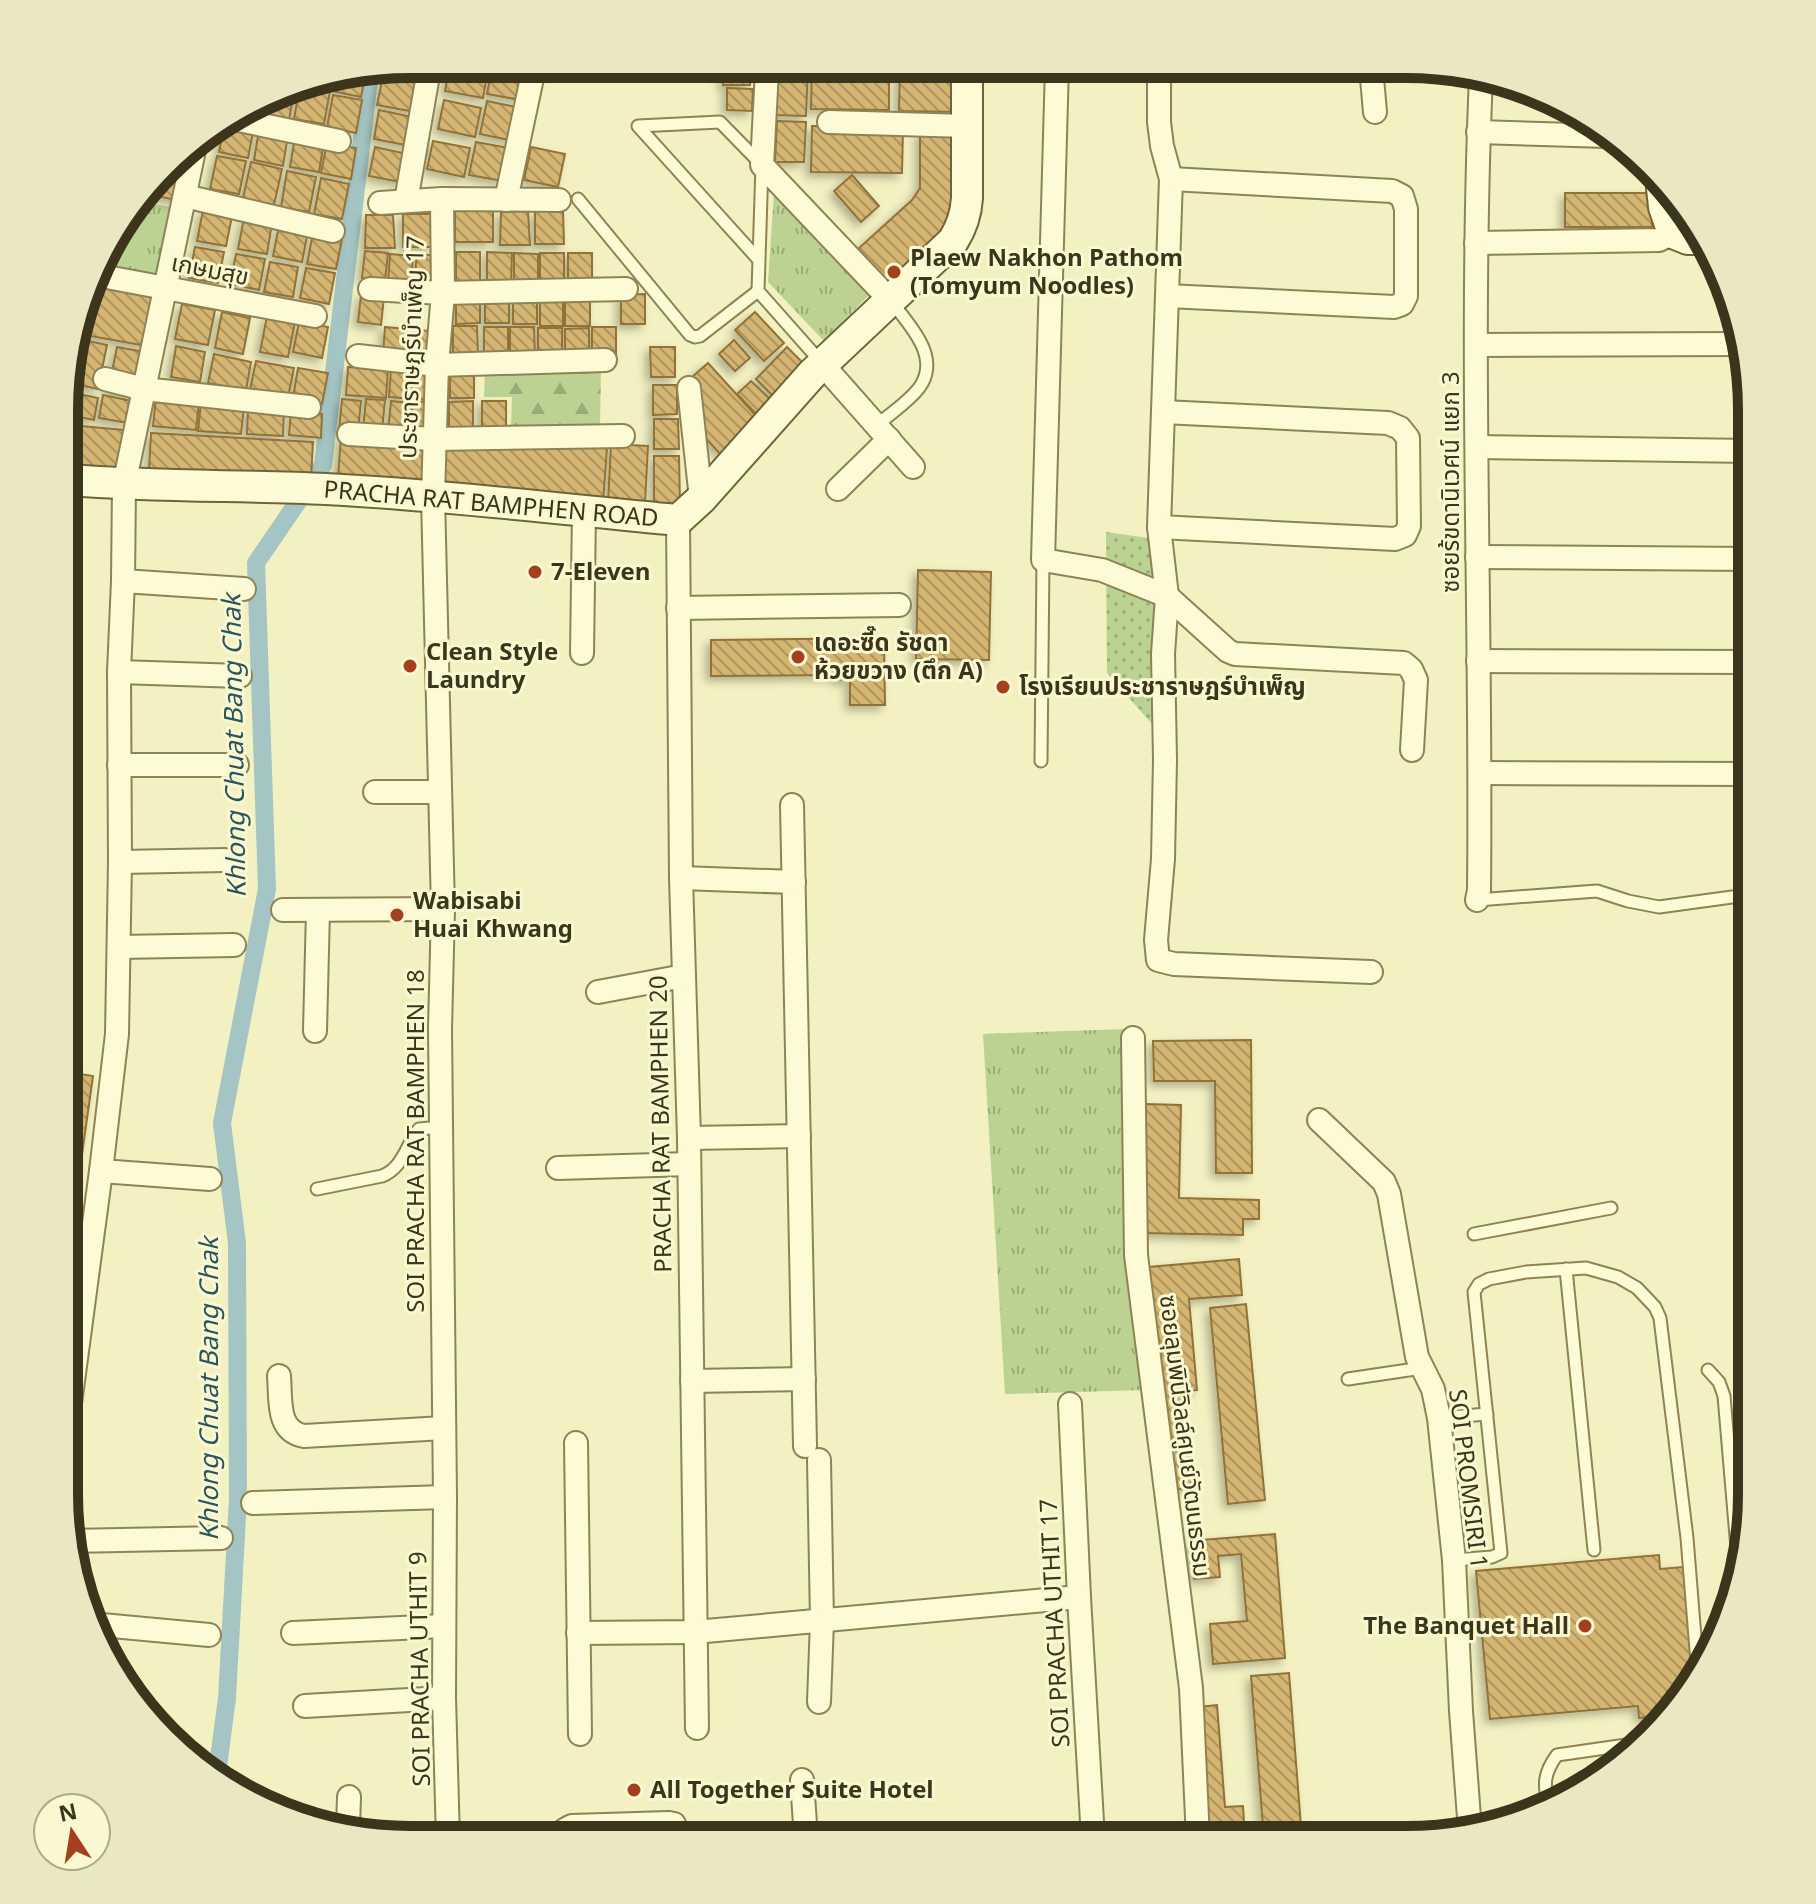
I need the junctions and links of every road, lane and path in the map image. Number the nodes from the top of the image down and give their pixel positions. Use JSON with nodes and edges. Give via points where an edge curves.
{"nodes":[{"id":1,"x":428,"y":78,"type":"edge"},
{"id":2,"x":532,"y":78,"type":"edge"},
{"id":3,"x":767,"y":78,"type":"edge"},
{"id":4,"x":967,"y":78,"type":"edge"},
{"id":5,"x":1057,"y":78,"type":"edge"},
{"id":6,"x":1159,"y":78,"type":"edge"},
{"id":7,"x":1372,"y":78,"type":"edge"},
{"id":8,"x":1480,"y":86,"type":"edge"},
{"id":9,"x":1375,"y":112,"type":"dead end"},
{"id":10,"x":245,"y":121,"type":"edge"},
{"id":11,"x":829,"y":122,"type":"dead end"},
{"id":12,"x":967,"y":126,"type":"junction"},
{"id":13,"x":1478,"y":132,"type":"junction"},
{"id":14,"x":1592,"y":136,"type":"edge"},
{"id":15,"x":339,"y":141,"type":"dead end"},
{"id":16,"x":762,"y":165,"type":"junction"},
{"id":17,"x":183,"y":167,"type":"edge"},
{"id":18,"x":1171,"y":179,"type":"junction"},
{"id":19,"x":185,"y":196,"type":"junction"},
{"id":20,"x":442,"y":199,"type":"junction"},
{"id":21,"x":569,"y":199,"type":"joint"},
{"id":22,"x":506,"y":200,"type":"junction"},
{"id":23,"x":406,"y":201,"type":"junction"},
{"id":24,"x":1663,"y":201,"type":"edge"},
{"id":25,"x":380,"y":203,"type":"dead end"},
{"id":26,"x":333,"y":231,"type":"dead end"},
{"id":27,"x":1673,"y":233,"type":"junction"},
{"id":28,"x":1691,"y":239,"type":"edge"},
{"id":29,"x":1476,"y":243,"type":"junction"},
{"id":30,"x":758,"y":259,"type":"junction"},
{"id":31,"x":106,"y":277,"type":"edge"},
{"id":32,"x":166,"y":287,"type":"junction"},
{"id":33,"x":370,"y":289,"type":"dead end"},
{"id":34,"x":626,"y":289,"type":"dead end"},
{"id":35,"x":758,"y":291,"type":"junction"},
{"id":36,"x":443,"y":293,"type":"junction"},
{"id":37,"x":1167,"y":296,"type":"junction"},
{"id":38,"x":890,"y":300,"type":"junction"},
{"id":39,"x":315,"y":316,"type":"dead end"},
{"id":40,"x":1732,"y":344,"type":"edge"},
{"id":41,"x":1476,"y":345,"type":"junction"},
{"id":42,"x":358,"y":356,"type":"dead end"},
{"id":43,"x":605,"y":360,"type":"dead end"},
{"id":44,"x":437,"y":365,"type":"junction"},
{"id":45,"x":823,"y":365,"type":"junction"},
{"id":46,"x":105,"y":379,"type":"dead end"},
{"id":47,"x":689,"y":388,"type":"dead end"},
{"id":48,"x":144,"y":389,"type":"junction"},
{"id":49,"x":309,"y":407,"type":"dead end"},
{"id":50,"x":1163,"y":412,"type":"junction"},
{"id":51,"x":885,"y":430,"type":"junction"},
{"id":52,"x":349,"y":434,"type":"dead end"},
{"id":53,"x":623,"y":436,"type":"dead end"},
{"id":54,"x":434,"y":439,"type":"junction"},
{"id":55,"x":1477,"y":447,"type":"junction"},
{"id":56,"x":1738,"y":451,"type":"edge"},
{"id":57,"x":913,"y":467,"type":"dead end"},
{"id":58,"x":78,"y":481,"type":"edge"},
{"id":59,"x":124,"y":485,"type":"junction"},
{"id":60,"x":838,"y":489,"type":"dead end"},
{"id":61,"x":433,"y":497,"type":"junction"},
{"id":62,"x":701,"y":499,"type":"junction"},
{"id":63,"x":584,"y":511,"type":"junction"},
{"id":64,"x":678,"y":520,"type":"junction"},
{"id":65,"x":1159,"y":527,"type":"junction"},
{"id":66,"x":1477,"y":557,"type":"junction"},
{"id":67,"x":1738,"y":559,"type":"edge"},
{"id":68,"x":1043,"y":560,"type":"junction"},
{"id":69,"x":123,"y":581,"type":"junction"},
{"id":70,"x":244,"y":589,"type":"dead end"},
{"id":71,"x":1167,"y":596,"type":"junction"},
{"id":72,"x":899,"y":605,"type":"dead end"},
{"id":73,"x":678,"y":608,"type":"junction"},
{"id":74,"x":582,"y":653,"type":"dead end"},
{"id":75,"x":1478,"y":661,"type":"junction"},
{"id":76,"x":1738,"y":662,"type":"edge"},
{"id":77,"x":119,"y":672,"type":"junction"},
{"id":78,"x":240,"y":676,"type":"dead end"},
{"id":79,"x":1412,"y":750,"type":"dead end"},
{"id":80,"x":1041,"y":761,"type":"dead end"},
{"id":81,"x":119,"y":765,"type":"junction"},
{"id":82,"x":237,"y":765,"type":"dead end"},
{"id":83,"x":1480,"y":773,"type":"junction"},
{"id":84,"x":1738,"y":774,"type":"edge"},
{"id":85,"x":375,"y":792,"type":"dead end"},
{"id":86,"x":440,"y":792,"type":"junction"},
{"id":87,"x":792,"y":805,"type":"dead end"},
{"id":88,"x":225,"y":860,"type":"dead end"},
{"id":89,"x":120,"y":862,"type":"junction"},
{"id":90,"x":681,"y":878,"type":"junction"},
{"id":91,"x":794,"y":882,"type":"junction"},
{"id":92,"x":1478,"y":893,"type":"joint"},
{"id":93,"x":1732,"y":897,"type":"dead end"},
{"id":94,"x":443,"y":909,"type":"junction"},
{"id":95,"x":283,"y":910,"type":"dead end"},
{"id":96,"x":318,"y":910,"type":"junction"},
{"id":97,"x":234,"y":945,"type":"dead end"},
{"id":98,"x":119,"y":947,"type":"junction"},
{"id":99,"x":1371,"y":972,"type":"dead end"},
{"id":100,"x":684,"y":976,"type":"junction"},
{"id":101,"x":598,"y":992,"type":"dead end"},
{"id":102,"x":315,"y":1031,"type":"dead end"},
{"id":103,"x":1133,"y":1038,"type":"dead end"},
{"id":104,"x":1319,"y":1120,"type":"dead end"},
{"id":105,"x":441,"y":1127,"type":"junction"},
{"id":106,"x":799,"y":1136,"type":"junction"},
{"id":107,"x":689,"y":1138,"type":"junction"},
{"id":108,"x":689,"y":1164,"type":"junction"},
{"id":109,"x":558,"y":1168,"type":"dead end"},
{"id":110,"x":101,"y":1171,"type":"junction"},
{"id":111,"x":210,"y":1179,"type":"dead end"},
{"id":112,"x":317,"y":1189,"type":"dead end"},
{"id":113,"x":1611,"y":1208,"type":"dead end"},
{"id":114,"x":1474,"y":1234,"type":"dead end"},
{"id":115,"x":78,"y":1242,"type":"edge"},
{"id":116,"x":91,"y":1244,"type":"junction"},
{"id":117,"x":1566,"y":1269,"type":"junction"},
{"id":118,"x":78,"y":1300,"type":"edge"},
{"id":119,"x":1422,"y":1368,"type":"junction"},
{"id":120,"x":1708,"y":1370,"type":"dead end"},
{"id":121,"x":279,"y":1376,"type":"dead end"},
{"id":122,"x":804,"y":1379,"type":"junction"},
{"id":123,"x":1348,"y":1379,"type":"dead end"},
{"id":124,"x":692,"y":1381,"type":"junction"},
{"id":125,"x":1070,"y":1404,"type":"dead end"},
{"id":126,"x":1487,"y":1414,"type":"junction"},
{"id":127,"x":1439,"y":1418,"type":"junction"},
{"id":128,"x":444,"y":1428,"type":"junction"},
{"id":129,"x":576,"y":1443,"type":"dead end"},
{"id":130,"x":445,"y":1497,"type":"junction"},
{"id":131,"x":253,"y":1503,"type":"dead end"},
{"id":132,"x":1736,"y":1531,"type":"edge"},
{"id":133,"x":221,"y":1538,"type":"dead end"},
{"id":134,"x":82,"y":1541,"type":"edge"},
{"id":135,"x":1594,"y":1550,"type":"dead end"},
{"id":136,"x":1454,"y":1560,"type":"junction"},
{"id":137,"x":1079,"y":1597,"type":"junction"},
{"id":138,"x":822,"y":1621,"type":"junction"},
{"id":139,"x":105,"y":1625,"type":"edge"},
{"id":140,"x":444,"y":1626,"type":"junction"},
{"id":141,"x":695,"y":1632,"type":"junction"},
{"id":142,"x":293,"y":1633,"type":"dead end"},
{"id":143,"x":578,"y":1633,"type":"junction"},
{"id":144,"x":209,"y":1635,"type":"dead end"},
{"id":145,"x":1696,"y":1655,"type":"edge"},
{"id":146,"x":444,"y":1698,"type":"junction"},
{"id":147,"x":819,"y":1702,"type":"dead end"},
{"id":148,"x":305,"y":1706,"type":"dead end"},
{"id":149,"x":697,"y":1728,"type":"dead end"},
{"id":150,"x":580,"y":1734,"type":"dead end"},
{"id":151,"x":1623,"y":1745,"type":"edge"},
{"id":152,"x":802,"y":1780,"type":"dead end"},
{"id":153,"x":1546,"y":1795,"type":"edge"},
{"id":154,"x":349,"y":1797,"type":"dead end"},
{"id":155,"x":348,"y":1820,"type":"edge"},
{"id":156,"x":1469,"y":1820,"type":"edge"},
{"id":157,"x":448,"y":1826,"type":"edge"},
{"id":158,"x":572,"y":1826,"type":"edge"},
{"id":159,"x":674,"y":1826,"type":"edge"},
{"id":160,"x":805,"y":1826,"type":"edge"},
{"id":161,"x":1092,"y":1826,"type":"edge"},
{"id":162,"x":1197,"y":1826,"type":"edge"}],
"edges":[{"from":1,"to":23,"type":"street"},
{"from":2,"to":22,"type":"street"},
{"from":3,"to":16,"type":"street"},
{"from":4,"to":12,"type":"street","name":"PRACHA RAT BAMPHEN ROAD"},
{"from":5,"to":68,"type":"street"},
{"from":6,"to":18,"type":"street","via":[[1160,134]]},
{"from":7,"to":9,"type":"street"},
{"from":8,"to":13,"type":"street","name":"ซอยร้ขดานิเวศน์ แยก 3"},
{"from":10,"to":15,"type":"street"},
{"from":11,"to":12,"type":"street"},
{"from":12,"to":38,"type":"street","name":"PRACHA RAT BAMPHEN ROAD","via":[[967,198],[961,227],[953,241]]},
{"from":13,"to":14,"type":"street"},
{"from":13,"to":29,"type":"street","name":"ซอยร้ขดานิเวศน์ แยก 3"},
{"from":16,"to":30,"type":"lane"},
{"from":16,"to":30,"type":"lane","via":[[720,122],[638,126]]},
{"from":16,"to":38,"type":"street"},
{"from":17,"to":19,"type":"street"},
{"from":18,"to":37,"type":"street"},
{"from":18,"to":37,"type":"street","via":[[1392,191],[1402,196],[1406,209],[1406,296],[1394,307]]},
{"from":19,"to":26,"type":"street"},
{"from":19,"to":32,"type":"street"},
{"from":20,"to":22,"type":"street"},
{"from":20,"to":23,"type":"street"},
{"from":20,"to":36,"type":"street","name":"ประชาราษฎร์บำเพ็ญ 17"},
{"from":21,"to":22,"type":"street"},
{"from":21,"to":35,"type":"lane","via":[[690,335],[700,336]]},
{"from":23,"to":25,"type":"street"},
{"from":24,"to":27,"type":"street"},
{"from":27,"to":28,"type":"street"},
{"from":27,"to":29,"type":"street","via":[[1659,240]]},
{"from":29,"to":41,"type":"street","name":"ซอยร้ขดานิเวศน์ แยก 3"},
{"from":30,"to":35,"type":"lane"},
{"from":31,"to":32,"type":"street","name":"เกษมสุข"},
{"from":32,"to":39,"type":"street","name":"เกษมสุข"},
{"from":32,"to":48,"type":"street"},
{"from":33,"to":36,"type":"street"},
{"from":34,"to":36,"type":"street"},
{"from":35,"to":45,"type":"lane"},
{"from":36,"to":44,"type":"street","name":"ประชาราษฎร์บำเพ็ญ 17"},
{"from":37,"to":50,"type":"street"},
{"from":38,"to":45,"type":"street","name":"PRACHA RAT BAMPHEN ROAD"},
{"from":38,"to":51,"type":"lane","via":[[923,344],[926,364],[923,381]]},
{"from":40,"to":41,"type":"street"},
{"from":41,"to":55,"type":"street","name":"ซอยร้ขดานิเวศน์ แยก 3"},
{"from":42,"to":44,"type":"street"},
{"from":43,"to":44,"type":"street"},
{"from":44,"to":54,"type":"street","name":"ประชาราษฎร์บำเพ็ญ 17"},
{"from":45,"to":51,"type":"street"},
{"from":45,"to":62,"type":"street","name":"PRACHA RAT BAMPHEN ROAD"},
{"from":46,"to":48,"type":"street"},
{"from":47,"to":62,"type":"street"},
{"from":48,"to":49,"type":"street"},
{"from":48,"to":59,"type":"street"},
{"from":50,"to":65,"type":"street"},
{"from":50,"to":65,"type":"street","via":[[1388,423],[1400,428],[1408,438],[1409,526],[1395,539]]},
{"from":51,"to":57,"type":"street"},
{"from":51,"to":60,"type":"street"},
{"from":52,"to":54,"type":"street"},
{"from":53,"to":54,"type":"street"},
{"from":54,"to":61,"type":"street","name":"ประชาราษฎร์บำเพ็ญ 17"},
{"from":55,"to":56,"type":"street"},
{"from":55,"to":66,"type":"street","name":"ซอยร้ขดานิเวศน์ แยก 3"},
{"from":58,"to":59,"type":"street","name":"PRACHA RAT BAMPHEN ROAD"},
{"from":59,"to":61,"type":"street","name":"PRACHA RAT BAMPHEN ROAD"},
{"from":59,"to":69,"type":"street"},
{"from":61,"to":63,"type":"street","name":"PRACHA RAT BAMPHEN ROAD"},
{"from":61,"to":86,"type":"street","name":"SOI PRACHA RAT BAMPHEN 18"},
{"from":62,"to":64,"type":"street","name":"PRACHA RAT BAMPHEN ROAD"},
{"from":63,"to":64,"type":"street","name":"PRACHA RAT BAMPHEN ROAD"},
{"from":63,"to":74,"type":"street"},
{"from":64,"to":73,"type":"street","name":"PRACHA RAT BAMPHEN 20"},
{"from":65,"to":71,"type":"street"},
{"from":66,"to":67,"type":"street"},
{"from":66,"to":75,"type":"street","name":"ซอยร้ขดานิเวศน์ แยก 3"},
{"from":68,"to":71,"type":"street","via":[[1102,570]]},
{"from":68,"to":80,"type":"lane"},
{"from":69,"to":70,"type":"street"},
{"from":69,"to":77,"type":"street"},
{"from":71,"to":79,"type":"street","via":[[1235,654],[1404,663],[1416,680]]},
{"from":71,"to":99,"type":"street","via":[[1158,960]]},
{"from":72,"to":73,"type":"street"},
{"from":73,"to":90,"type":"street","name":"PRACHA RAT BAMPHEN 20"},
{"from":75,"to":76,"type":"street"},
{"from":75,"to":83,"type":"street","name":"ซอยร้ขดานิเวศน์ แยก 3"},
{"from":77,"to":78,"type":"street"},
{"from":77,"to":81,"type":"street"},
{"from":81,"to":82,"type":"street"},
{"from":81,"to":89,"type":"street"},
{"from":83,"to":84,"type":"street"},
{"from":83,"to":92,"type":"street","name":"ซอยร้ขดานิเวศน์ แยก 3"},
{"from":85,"to":86,"type":"street"},
{"from":86,"to":94,"type":"street","name":"SOI PRACHA RAT BAMPHEN 18"},
{"from":87,"to":91,"type":"street"},
{"from":88,"to":89,"type":"street"},
{"from":89,"to":98,"type":"street"},
{"from":90,"to":91,"type":"street"},
{"from":90,"to":100,"type":"street","name":"PRACHA RAT BAMPHEN 20"},
{"from":91,"to":106,"type":"street"},
{"from":92,"to":93,"type":"lane","via":[[1597,891],[1659,907]]},
{"from":94,"to":96,"type":"street"},
{"from":94,"to":105,"type":"street","name":"SOI PRACHA RAT BAMPHEN 18"},
{"from":95,"to":96,"type":"street"},
{"from":96,"to":102,"type":"street"},
{"from":97,"to":98,"type":"street"},
{"from":98,"to":110,"type":"street","via":[[117,1034]]},
{"from":100,"to":101,"type":"street"},
{"from":100,"to":107,"type":"street","name":"PRACHA RAT BAMPHEN 20"},
{"from":103,"to":162,"type":"street","name":"ซอยลุมพินีวิลล์ศูนย์วัฒนธรรม","via":[[1136,1255],[1191,1688]]},
{"from":104,"to":119,"type":"street","name":"SOI PROMSIRI 1","via":[[1384,1182],[1389,1194]]},
{"from":105,"to":112,"type":"lane","via":[[419,1129],[391,1172]]},
{"from":105,"to":128,"type":"street","name":"SOI PRACHA RAT BAMPHEN 18"},
{"from":106,"to":107,"type":"street"},
{"from":106,"to":122,"type":"street"},
{"from":107,"to":108,"type":"street","name":"PRACHA RAT BAMPHEN 20"},
{"from":108,"to":109,"type":"street"},
{"from":108,"to":124,"type":"street","name":"PRACHA RAT BAMPHEN 20"},
{"from":110,"to":111,"type":"street"},
{"from":110,"to":116,"type":"street"},
{"from":113,"to":114,"type":"lane"},
{"from":115,"to":116,"type":"street"},
{"from":116,"to":118,"type":"street"},
{"from":117,"to":126,"type":"lane","via":[[1489,1279],[1474,1292]]},
{"from":117,"to":135,"type":"lane"},
{"from":117,"to":145,"type":"lane","via":[[1586,1268],[1618,1277],[1637,1288],[1660,1318]]},
{"from":119,"to":123,"type":"lane"},
{"from":119,"to":127,"type":"street","name":"SOI PROMSIRI 1"},
{"from":120,"to":132,"type":"lane","via":[[1724,1396]]},
{"from":121,"to":128,"type":"street","via":[[283,1418],[296,1434]]},
{"from":122,"to":124,"type":"street"},
{"from":122,"to":138,"type":"street"},
{"from":124,"to":141,"type":"street","name":"PRACHA RAT BAMPHEN 20"},
{"from":125,"to":137,"type":"street","name":"SOI PRACHA UTHIT 17"},
{"from":126,"to":127,"type":"lane"},
{"from":126,"to":136,"type":"lane","via":[[1501,1553]]},
{"from":127,"to":136,"type":"street","name":"SOI PROMSIRI 1"},
{"from":128,"to":130,"type":"street","name":"SOI PRACHA RAT BAMPHEN 18"},
{"from":129,"to":143,"type":"street"},
{"from":130,"to":131,"type":"street"},
{"from":130,"to":140,"type":"street","name":"SOI PRACHA UTHIT 9"},
{"from":133,"to":134,"type":"street"},
{"from":136,"to":156,"type":"street","name":"SOI PROMSIRI 1"},
{"from":137,"to":138,"type":"street"},
{"from":137,"to":161,"type":"street","name":"SOI PRACHA UTHIT 17"},
{"from":138,"to":141,"type":"street"},
{"from":138,"to":147,"type":"street"},
{"from":139,"to":144,"type":"street"},
{"from":140,"to":142,"type":"street"},
{"from":140,"to":146,"type":"street","name":"SOI PRACHA UTHIT 9"},
{"from":141,"to":143,"type":"street"},
{"from":141,"to":149,"type":"street","name":"PRACHA RAT BAMPHEN 20"},
{"from":143,"to":150,"type":"street"},
{"from":146,"to":148,"type":"street"},
{"from":146,"to":157,"type":"street","name":"SOI PRACHA UTHIT 9"},
{"from":151,"to":153,"type":"lane","via":[[1557,1755],[1546,1774]]},
{"from":152,"to":160,"type":"street"},
{"from":154,"to":155,"type":"street"},
{"from":158,"to":159,"type":"street"}]}
